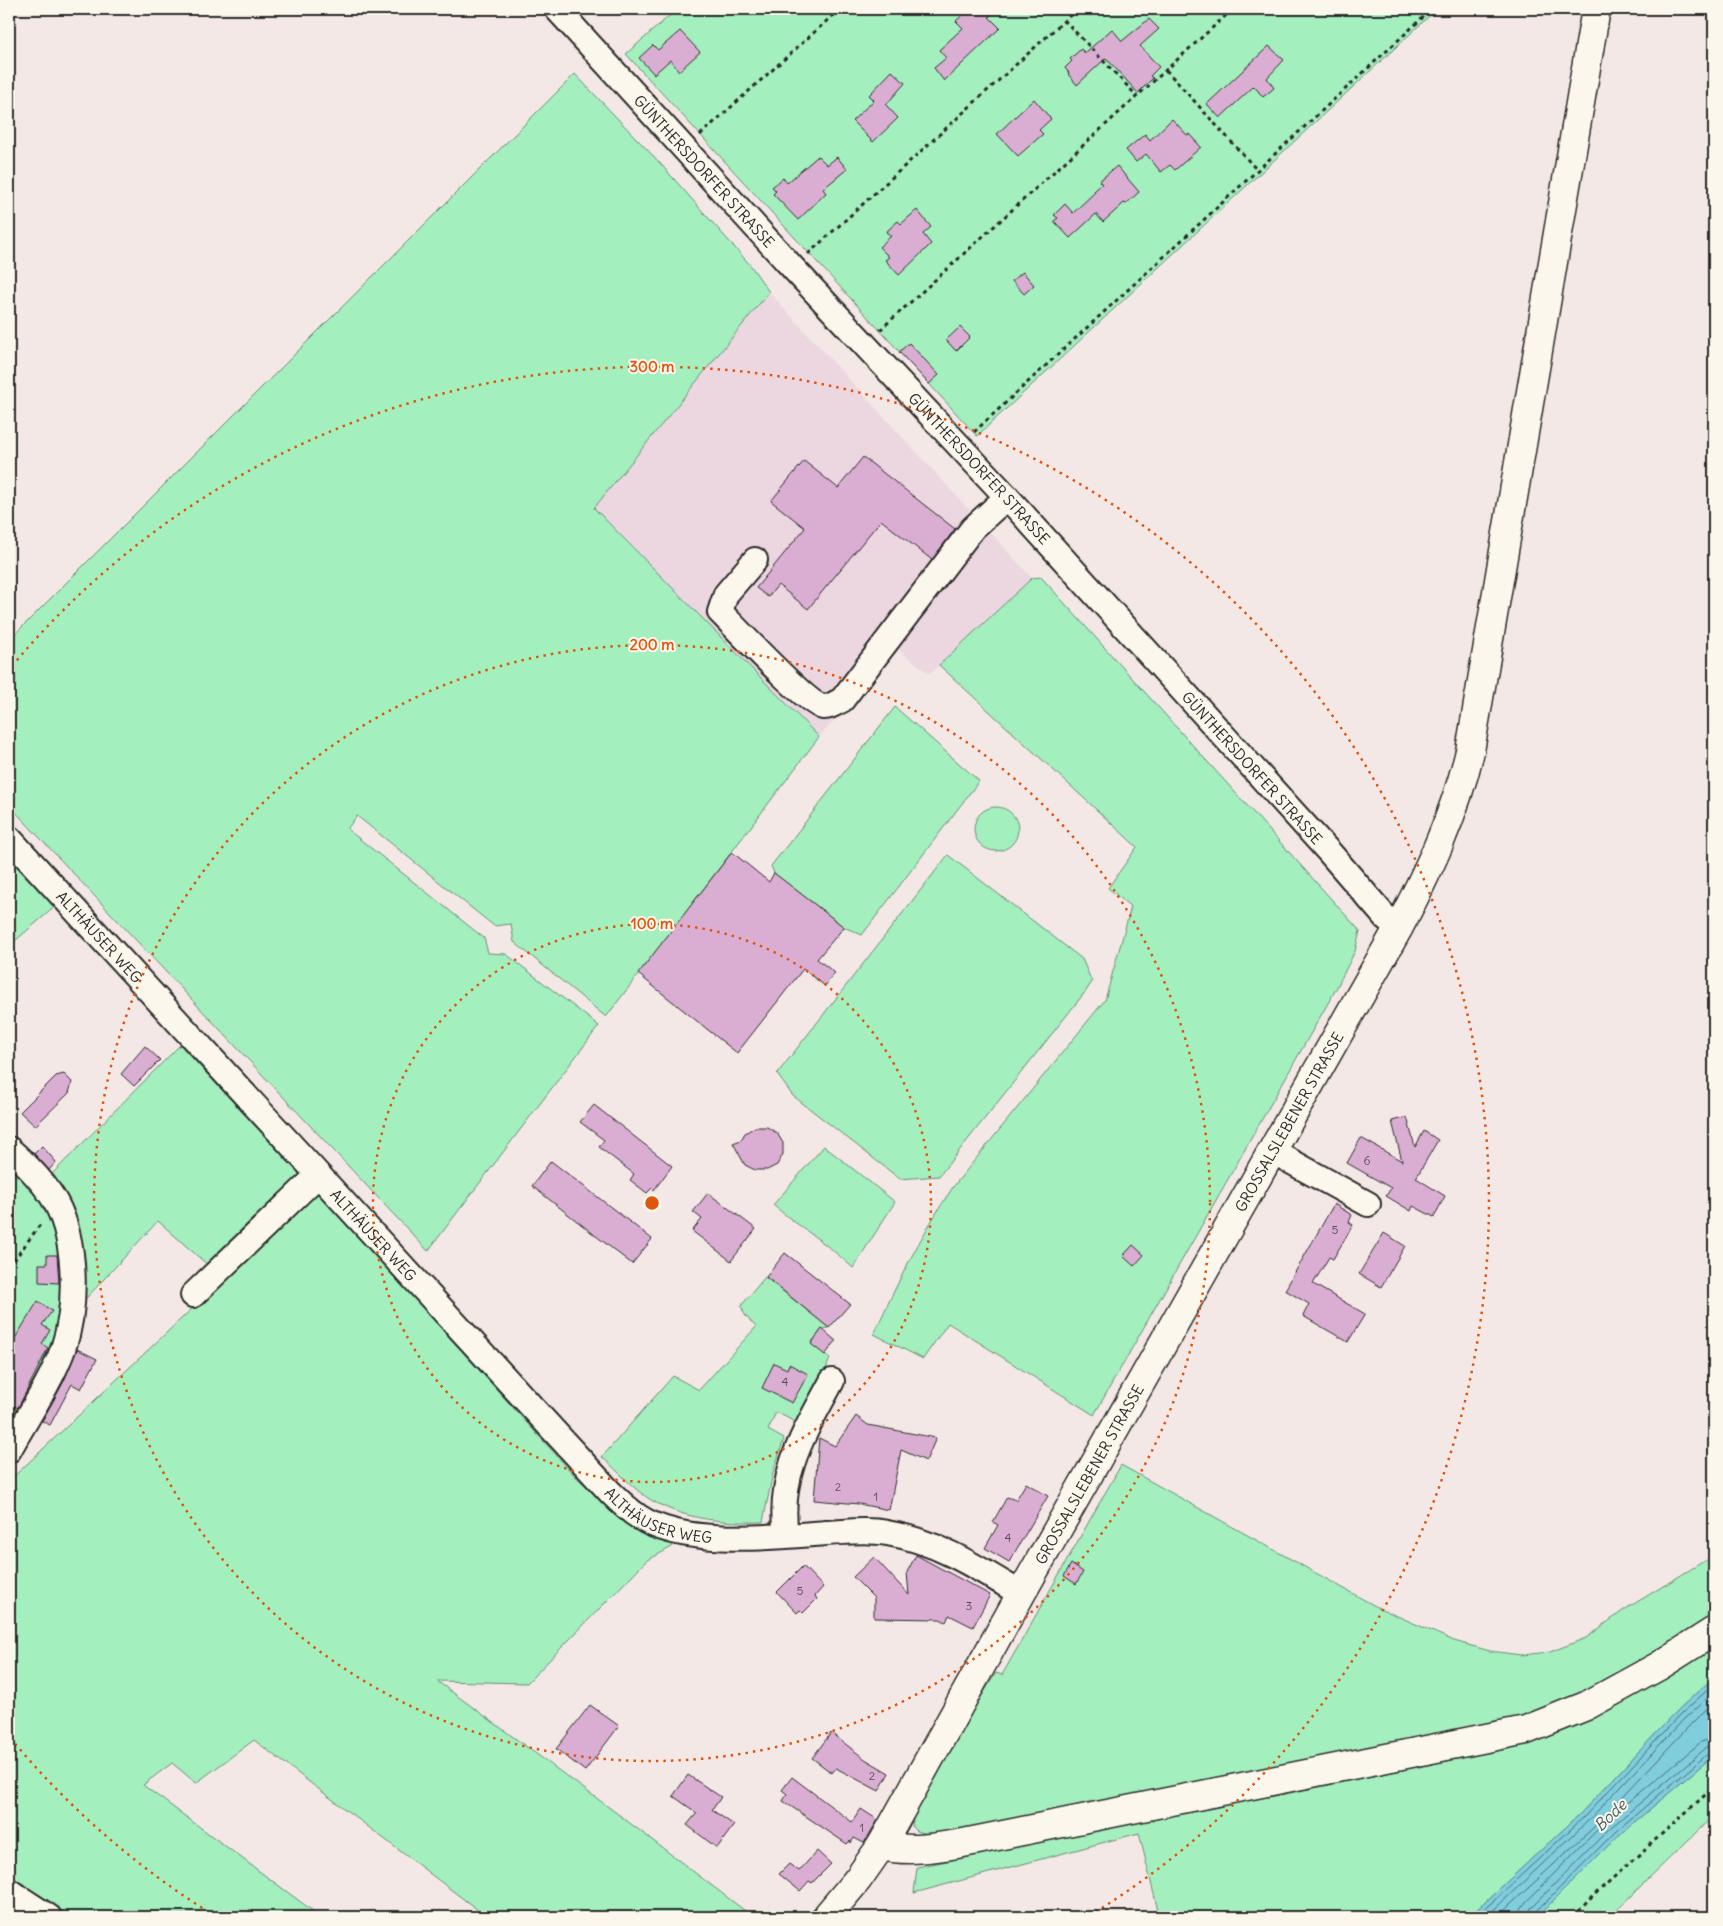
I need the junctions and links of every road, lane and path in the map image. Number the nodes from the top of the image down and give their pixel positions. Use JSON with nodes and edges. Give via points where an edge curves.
{"nodes":[{"id":1,"x":557,"y":9,"type":"edge"},
{"id":2,"x":840,"y":9,"type":"edge"},
{"id":3,"x":1076,"y":9,"type":"edge"},
{"id":4,"x":1233,"y":9,"type":"edge"},
{"id":5,"x":1432,"y":9,"type":"edge"},
{"id":6,"x":1596,"y":9,"type":"edge"},
{"id":7,"x":1064,"y":20,"type":"junction"},
{"id":8,"x":1166,"y":70,"type":"junction"},
{"id":9,"x":1136,"y":96,"type":"junction"},
{"id":10,"x":684,"y":149,"type":"junction"},
{"id":11,"x":1258,"y":170,"type":"junction"},
{"id":12,"x":792,"y":267,"type":"junction"},
{"id":13,"x":864,"y":344,"type":"junction"},
{"id":14,"x":959,"y":447,"type":"junction"},
{"id":15,"x":1007,"y":497,"type":"junction"},
{"id":16,"x":755,"y":560,"type":"dead end"},
{"id":17,"x":9,"y":838,"type":"edge"},
{"id":18,"x":1399,"y":928,"type":"junction"},
{"id":19,"x":9,"y":1149,"type":"edge"},
{"id":20,"x":1272,"y":1151,"type":"junction"},
{"id":21,"x":318,"y":1175,"type":"junction"},
{"id":22,"x":1368,"y":1204,"type":"dead end"},
{"id":23,"x":57,"y":1206,"type":"junction"},
{"id":24,"x":9,"y":1267,"type":"edge"},
{"id":25,"x":193,"y":1295,"type":"dead end"},
{"id":26,"x":832,"y":1381,"type":"dead end"},
{"id":27,"x":9,"y":1450,"type":"edge"},
{"id":28,"x":786,"y":1535,"type":"junction"},
{"id":29,"x":1021,"y":1594,"type":"junction"},
{"id":30,"x":1714,"y":1631,"type":"edge"},
{"id":31,"x":1714,"y":1787,"type":"edge"},
{"id":32,"x":881,"y":1846,"type":"junction"},
{"id":33,"x":9,"y":1891,"type":"edge"},
{"id":34,"x":49,"y":1917,"type":"edge"},
{"id":35,"x":826,"y":1917,"type":"edge"},
{"id":36,"x":1573,"y":1917,"type":"edge"}],
"edges":[{"from":1,"to":10,"type":"street","name":"GÜNTHERSDORFER STRASSE"},
{"from":2,"to":10,"type":"path"},
{"from":3,"to":7,"type":"path"},
{"from":4,"to":8,"type":"path"},
{"from":5,"to":11,"type":"path"},
{"from":6,"to":18,"type":"main road","name":"GROSSALSLEBENER STRASSE","via":[[1470,751],[1440,844]]},
{"from":7,"to":9,"type":"path"},
{"from":7,"to":12,"type":"path"},
{"from":8,"to":9,"type":"path"},
{"from":8,"to":11,"type":"path"},
{"from":9,"to":13,"type":"path"},
{"from":10,"to":12,"type":"street","name":"GÜNTHERSDORFER STRASSE"},
{"from":11,"to":14,"type":"path"},
{"from":12,"to":13,"type":"street","name":"GÜNTHERSDORFER STRASSE"},
{"from":13,"to":14,"type":"street","name":"GÜNTHERSDORFER STRASSE"},
{"from":14,"to":15,"type":"street","name":"GÜNTHERSDORFER STRASSE"},
{"from":15,"to":16,"type":"street","via":[[973,528],[842,700],[828,706],[822,707],[802,693],[720,612],[726,594]]},
{"from":15,"to":18,"type":"street","name":"GÜNTHERSDORFER STRASSE","via":[[1386,918]]},
{"from":17,"to":21,"type":"street","name":"ALTHÄUSER WEG"},
{"from":18,"to":20,"type":"main road","name":"GROSSALSLEBENER STRASSE"},
{"from":19,"to":23,"type":"street","via":[[29,1168]]},
{"from":20,"to":22,"type":"street"},
{"from":20,"to":29,"type":"main road","name":"GROSSALSLEBENER STRASSE"},
{"from":21,"to":25,"type":"street"},
{"from":21,"to":28,"type":"street","name":"ALTHÄUSER WEG","via":[[624,1506],[658,1526],[691,1534],[746,1538]]},
{"from":23,"to":24,"type":"path"},
{"from":23,"to":27,"type":"street","via":[[71,1250],[70,1321],[63,1349],[49,1379]]},
{"from":26,"to":28,"type":"street","via":[[788,1474],[783,1503]]},
{"from":28,"to":29,"type":"street","name":"ALTHÄUSER WEG","via":[[865,1531],[903,1536],[952,1554]]},
{"from":29,"to":32,"type":"main road","name":"GROSSALSLEBENER STRASSE"},
{"from":30,"to":32,"type":"main road","via":[[1586,1706],[1526,1730],[963,1844],[897,1850]]},
{"from":31,"to":36,"type":"path"},
{"from":32,"to":35,"type":"main road","name":"GROSSALSLEBENER STRASSE"},
{"from":33,"to":34,"type":"street"}]}
